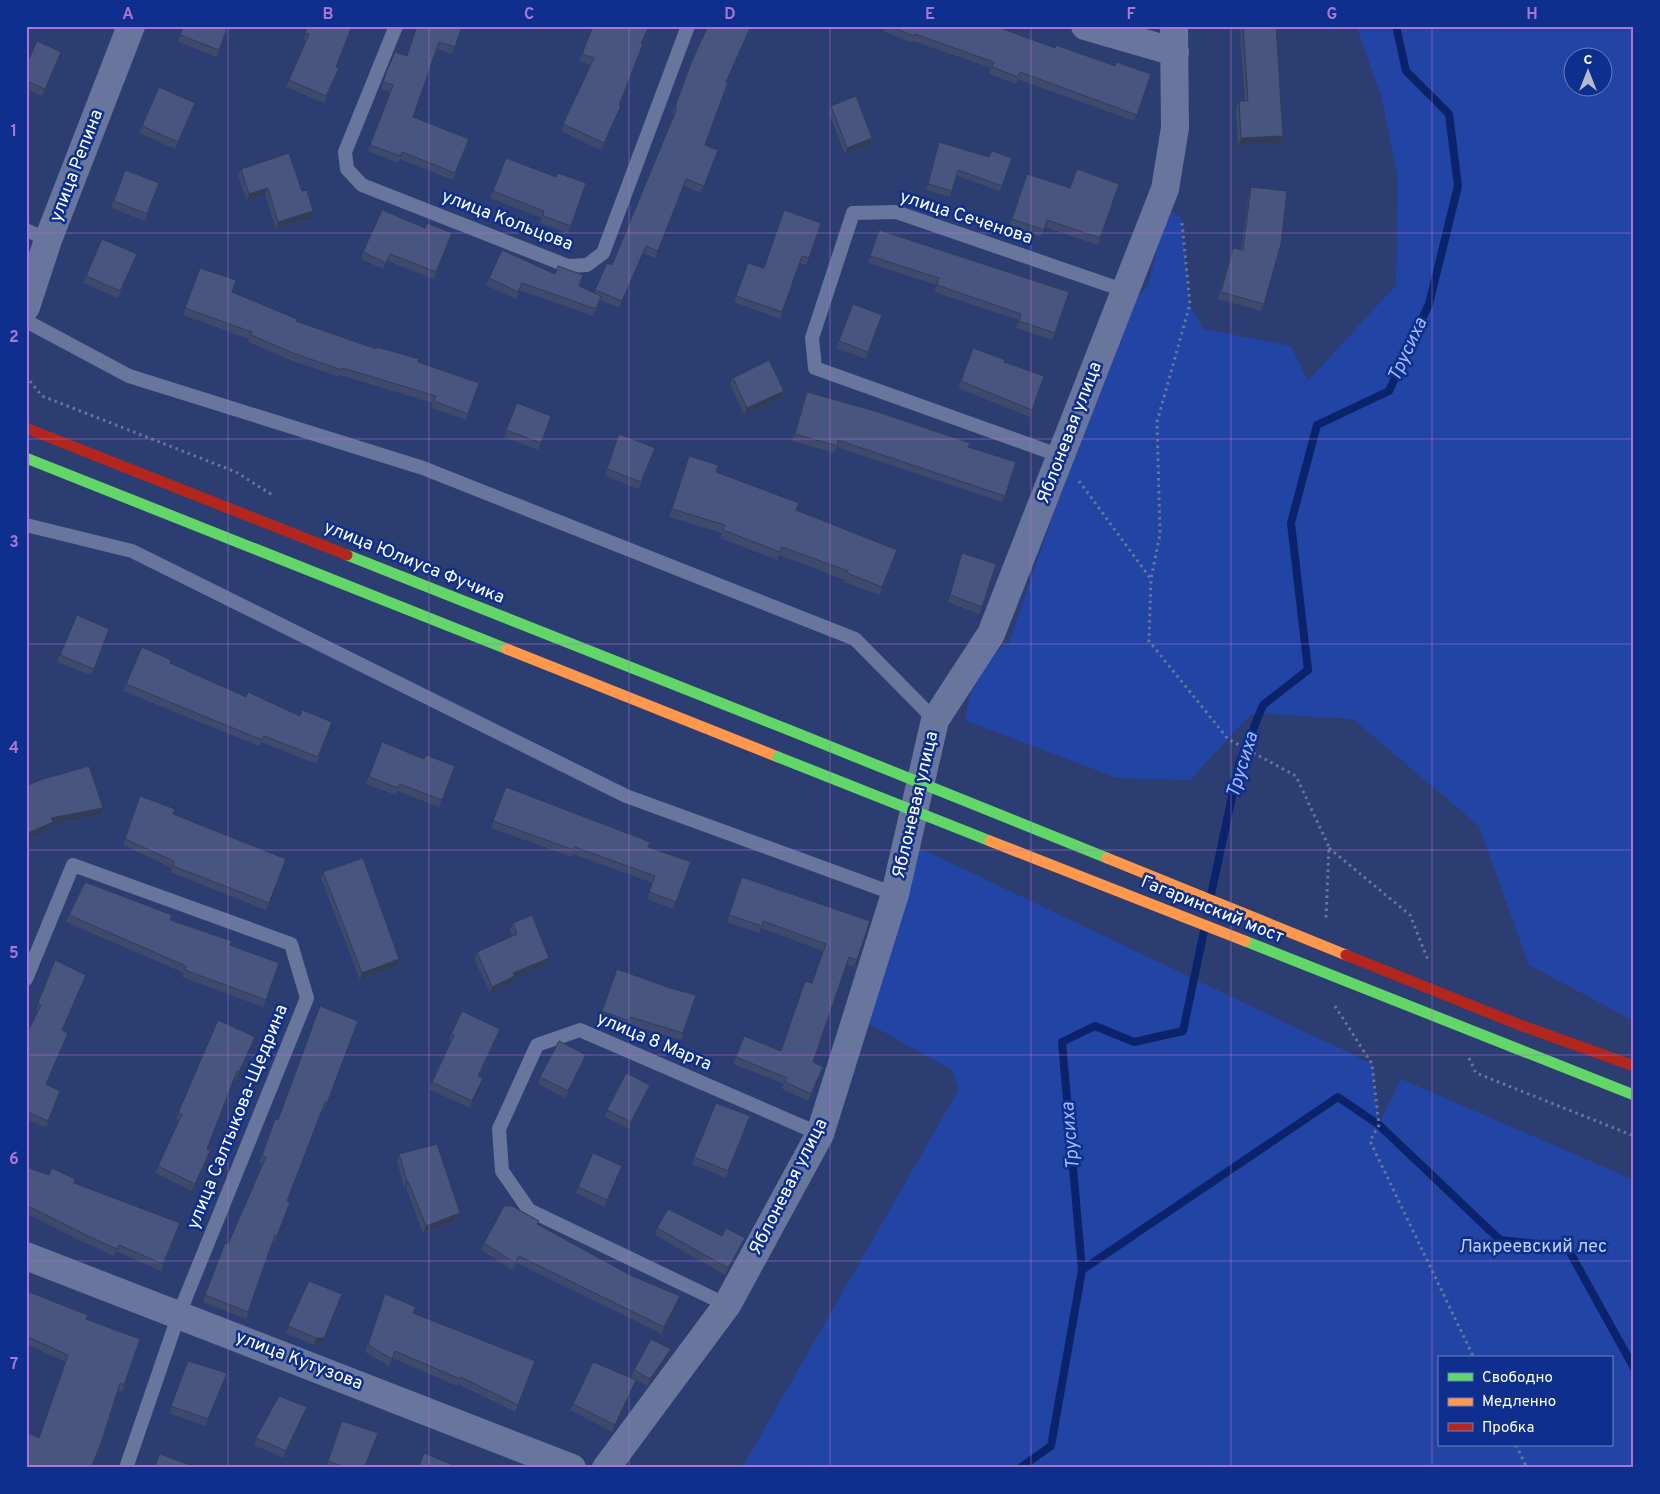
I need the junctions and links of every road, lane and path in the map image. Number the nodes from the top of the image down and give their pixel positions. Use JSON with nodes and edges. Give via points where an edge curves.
{"nodes":[{"id":1,"x":131,"y":26,"type":"edge"},
{"id":2,"x":396,"y":26,"type":"edge"},
{"id":3,"x":688,"y":26,"type":"edge"},
{"id":4,"x":1085,"y":26,"type":"edge"},
{"id":5,"x":1175,"y":39,"type":"edge"},
{"id":6,"x":1181,"y":217,"type":"dead end"},
{"id":7,"x":37,"y":235,"type":"edge"},
{"id":8,"x":1126,"y":291,"type":"junction"},
{"id":9,"x":26,"y":307,"type":"edge"},
{"id":10,"x":26,"y":321,"type":"edge"},
{"id":11,"x":26,"y":428,"type":"edge"},
{"id":12,"x":1062,"y":456,"type":"junction"},
{"id":13,"x":26,"y":458,"type":"edge"},
{"id":14,"x":26,"y":525,"type":"edge"},
{"id":15,"x":1151,"y":579,"type":"junction"},
{"id":16,"x":935,"y":720,"type":"junction"},
{"id":17,"x":789,"y":730,"type":"joint"},
{"id":18,"x":1296,"y":776,"type":"dead end"},
{"id":19,"x":895,"y":894,"type":"junction"},
{"id":20,"x":26,"y":979,"type":"edge"},
{"id":21,"x":1372,"y":1064,"type":"dead end"},
{"id":22,"x":1634,"y":1066,"type":"edge"},
{"id":23,"x":1634,"y":1095,"type":"edge"},
{"id":24,"x":820,"y":1134,"type":"junction"},
{"id":25,"x":26,"y":1256,"type":"edge"},
{"id":26,"x":727,"y":1305,"type":"junction"},
{"id":27,"x":179,"y":1314,"type":"junction"},
{"id":28,"x":1473,"y":1356,"type":"edge"},
{"id":29,"x":1516,"y":1446,"type":"edge"},
{"id":30,"x":126,"y":1468,"type":"edge"},
{"id":31,"x":572,"y":1468,"type":"edge"},
{"id":32,"x":606,"y":1468,"type":"edge"},
{"id":33,"x":1527,"y":1468,"type":"edge"}],
"edges":[{"from":1,"to":7,"type":"street","name":"улица Репина"},
{"from":2,"to":3,"type":"lane","name":"улица Кольцова","via":[[345,152],[347,169],[362,185],[568,266],[587,265],[603,253]]},
{"from":4,"to":5,"type":"street"},
{"from":5,"to":8,"type":"street","name":"Яблоневая улица","via":[[1175,128],[1165,189]]},
{"from":6,"to":15,"type":"path","via":[[1190,304],[1157,422],[1160,534]]},
{"from":7,"to":9,"type":"street","name":"улица Репина"},
{"from":8,"to":12,"type":"street","name":"Яблоневая улица"},
{"from":8,"to":12,"type":"lane","name":"улица Сеченова","via":[[896,212],[853,213],[812,338],[815,368]]},
{"from":10,"to":16,"type":"lane","via":[[129,376],[423,468],[855,639]]},
{"from":11,"to":17,"type":"main road","name":"улица Юлиуса Фучика"},
{"from":12,"to":15,"type":"path"},
{"from":12,"to":16,"type":"street","name":"Яблоневая улица","via":[[991,634]]},
{"from":13,"to":23,"type":"main road","name":"Гагаринский мост","bridge":true},
{"from":14,"to":19,"type":"lane","via":[[132,551],[626,796]]},
{"from":15,"to":18,"type":"path","via":[[1149,641],[1228,739]]},
{"from":16,"to":19,"type":"street","name":"Яблоневая улица"},
{"from":17,"to":22,"type":"main road","name":"Гагаринский мост","bridge":true,"via":[[1511,1022]]},
{"from":19,"to":24,"type":"street","name":"Яблоневая улица"},
{"from":20,"to":27,"type":"lane","name":"улица Салтыкова-Щедрина","via":[[73,865],[291,944],[307,998]]},
{"from":21,"to":28,"type":"path","via":[[1379,1124],[1370,1141]]},
{"from":24,"to":26,"type":"street","name":"Яблоневая улица"},
{"from":24,"to":26,"type":"lane","name":"улица 8 Марта","via":[[580,1030],[537,1045],[499,1129],[502,1171],[529,1210]]},
{"from":25,"to":27,"type":"street","name":"улица Кутузова"},
{"from":26,"to":32,"type":"street","name":"Яблоневая улица"},
{"from":27,"to":30,"type":"lane","name":"улица Салтыкова-Щедрина"},
{"from":27,"to":31,"type":"street","name":"улица Кутузова"},
{"from":29,"to":33,"type":"path"}]}
